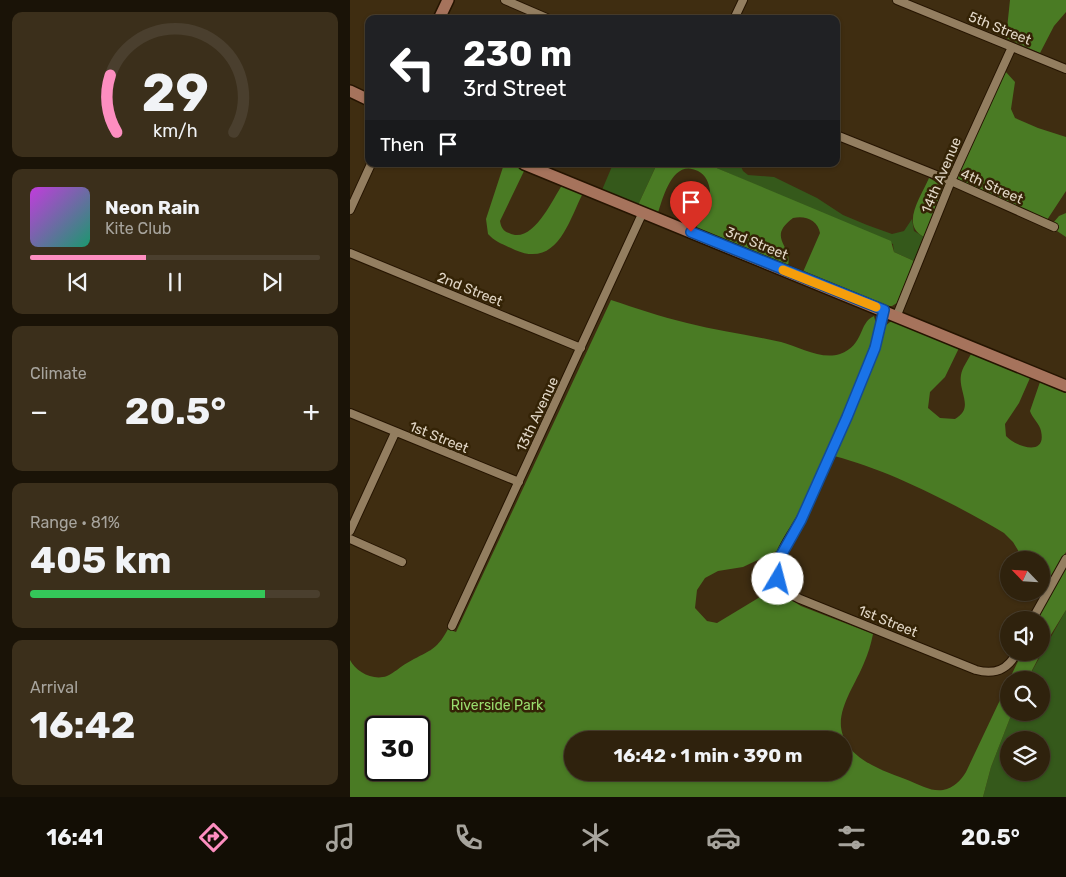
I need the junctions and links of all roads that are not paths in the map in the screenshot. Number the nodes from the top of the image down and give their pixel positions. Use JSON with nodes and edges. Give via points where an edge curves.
{"nodes":[{"id":1,"x":448,"y":0,"type":"edge"},
{"id":2,"x":505,"y":0,"type":"edge"},
{"id":3,"x":743,"y":0,"type":"edge"},
{"id":4,"x":897,"y":0,"type":"edge"},
{"id":5,"x":441,"y":15,"type":"edge"},
{"id":6,"x":540,"y":15,"type":"edge"},
{"id":7,"x":736,"y":15,"type":"edge"},
{"id":8,"x":1012,"y":47,"type":"junction"},
{"id":9,"x":1066,"y":70,"type":"edge"},
{"id":10,"x":350,"y":91,"type":"edge"},
{"id":11,"x":365,"y":98,"type":"edge"},
{"id":12,"x":840,"y":137,"type":"edge"},
{"id":13,"x":370,"y":167,"type":"edge"},
{"id":14,"x":531,"y":167,"type":"edge"},
{"id":15,"x":951,"y":181,"type":"junction"},
{"id":16,"x":350,"y":210,"type":"edge"},
{"id":17,"x":643,"y":212,"type":"junction"},
{"id":18,"x":1054,"y":227,"type":"dead end"},
{"id":19,"x":350,"y":253,"type":"edge"},
{"id":20,"x":884,"y":310,"type":"junction"},
{"id":21,"x":897,"y":315,"type":"junction"},
{"id":22,"x":581,"y":348,"type":"junction"},
{"id":23,"x":1066,"y":386,"type":"edge"},
{"id":24,"x":350,"y":413,"type":"edge"},
{"id":25,"x":395,"y":433,"type":"junction"},
{"id":26,"x":518,"y":482,"type":"junction"},
{"id":27,"x":350,"y":531,"type":"edge"},
{"id":28,"x":350,"y":539,"type":"edge"},
{"id":29,"x":1066,"y":559,"type":"edge"},
{"id":30,"x":402,"y":562,"type":"dead end"},
{"id":31,"x":1037,"y":611,"type":"edge"},
{"id":32,"x":452,"y":626,"type":"dead end"},
{"id":33,"x":1011,"y":661,"type":"edge"}],
"edges":[{"from":1,"to":5,"type":"street"},
{"from":2,"to":6,"type":"street"},
{"from":3,"to":7,"type":"street"},
{"from":4,"to":8,"type":"street","name":"5th Street"},
{"from":8,"to":9,"type":"street","name":"5th Street"},
{"from":8,"to":15,"type":"street","name":"14th Avenue"},
{"from":10,"to":11,"type":"street"},
{"from":12,"to":15,"type":"street","name":"4th Street"},
{"from":13,"to":16,"type":"street"},
{"from":14,"to":17,"type":"street","name":"3rd Street"},
{"from":15,"to":18,"type":"street","name":"4th Street"},
{"from":15,"to":21,"type":"street","name":"14th Avenue"},
{"from":17,"to":20,"type":"street","name":"3rd Street"},
{"from":17,"to":22,"type":"street","name":"13th Avenue"},
{"from":19,"to":22,"type":"street","name":"2nd Street"},
{"from":20,"to":21,"type":"street","name":"3rd Street"},
{"from":20,"to":33,"type":"street","name":"1st Street","via":[[875,348],[844,424],[798,526],[779,559],[778,579],[784,590],[800,599],[972,669],[997,672]]},
{"from":21,"to":23,"type":"street","name":"3rd Street"},
{"from":22,"to":26,"type":"street","name":"13th Avenue"},
{"from":24,"to":25,"type":"street","name":"1st Street"},
{"from":25,"to":26,"type":"street","name":"1st Street"},
{"from":25,"to":27,"type":"street"},
{"from":26,"to":32,"type":"street","name":"13th Avenue"},
{"from":28,"to":30,"type":"street"},
{"from":29,"to":31,"type":"street"}]}
